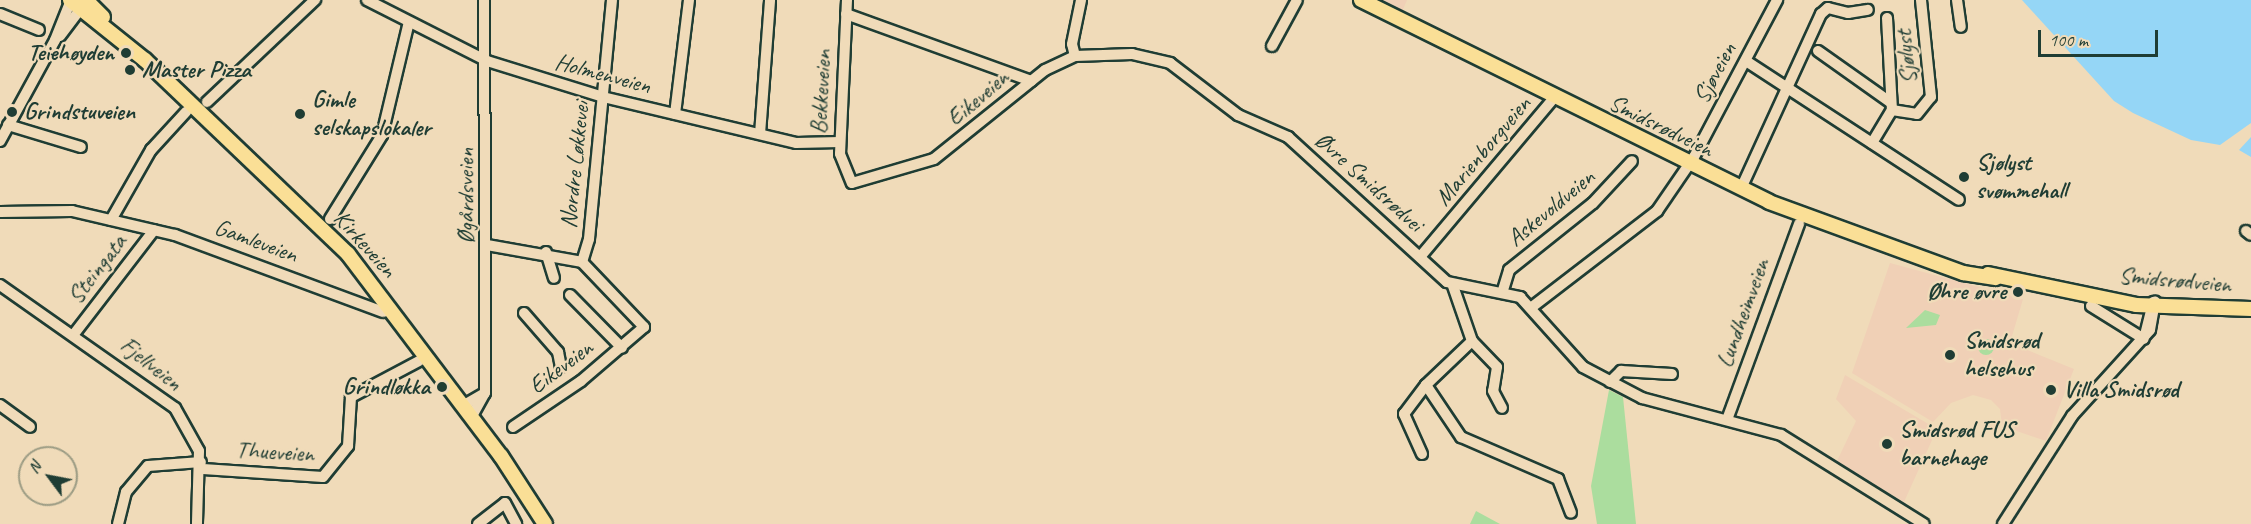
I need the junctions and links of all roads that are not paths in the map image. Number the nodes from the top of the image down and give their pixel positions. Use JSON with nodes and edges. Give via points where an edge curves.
{"nodes":[{"id":1,"x":315,"y":0,"type":"edge"},
{"id":2,"x":367,"y":0,"type":"edge"},
{"id":3,"x":484,"y":0,"type":"edge"},
{"id":4,"x":612,"y":0,"type":"edge"},
{"id":5,"x":689,"y":0,"type":"edge"},
{"id":6,"x":770,"y":0,"type":"edge"},
{"id":7,"x":847,"y":0,"type":"edge"},
{"id":8,"x":1081,"y":0,"type":"edge"},
{"id":9,"x":1297,"y":0,"type":"edge"},
{"id":10,"x":1361,"y":0,"type":"edge"},
{"id":11,"x":1777,"y":0,"type":"edge"},
{"id":12,"x":1921,"y":0,"type":"edge"},
{"id":13,"x":1957,"y":0,"type":"edge"},
{"id":14,"x":79,"y":2,"type":"edge"},
{"id":15,"x":1868,"y":10,"type":"dead end"},
{"id":16,"x":0,"y":14,"type":"edge"},
{"id":17,"x":846,"y":14,"type":"junction"},
{"id":18,"x":1887,"y":18,"type":"dead end"},
{"id":19,"x":409,"y":22,"type":"junction"},
{"id":20,"x":1961,"y":27,"type":"dead end"},
{"id":21,"x":39,"y":30,"type":"dead end"},
{"id":22,"x":1272,"y":46,"type":"dead end"},
{"id":23,"x":1818,"y":51,"type":"dead end"},
{"id":24,"x":1075,"y":56,"type":"junction"},
{"id":25,"x":1746,"y":61,"type":"junction"},
{"id":26,"x":487,"y":62,"type":"junction"},
{"id":27,"x":1031,"y":81,"type":"junction"},
{"id":28,"x":1786,"y":85,"type":"junction"},
{"id":29,"x":603,"y":98,"type":"junction"},
{"id":30,"x":1554,"y":98,"type":"junction"},
{"id":31,"x":207,"y":102,"type":"dead end"},
{"id":32,"x":1891,"y":106,"type":"junction"},
{"id":33,"x":186,"y":111,"type":"dead end"},
{"id":34,"x":675,"y":114,"type":"junction"},
{"id":35,"x":3,"y":132,"type":"edge"},
{"id":36,"x":760,"y":134,"type":"junction"},
{"id":37,"x":840,"y":142,"type":"junction"},
{"id":38,"x":1872,"y":143,"type":"junction"},
{"id":39,"x":81,"y":147,"type":"dead end"},
{"id":40,"x":1632,"y":161,"type":"dead end"},
{"id":41,"x":1688,"y":165,"type":"junction"},
{"id":42,"x":1744,"y":182,"type":"dead end"},
{"id":43,"x":852,"y":183,"type":"joint"},
{"id":44,"x":1959,"y":200,"type":"dead end"},
{"id":45,"x":0,"y":212,"type":"edge"},
{"id":46,"x":330,"y":219,"type":"dead end"},
{"id":47,"x":111,"y":220,"type":"junction"},
{"id":48,"x":1799,"y":224,"type":"dead end"},
{"id":49,"x":154,"y":230,"type":"junction"},
{"id":50,"x":487,"y":245,"type":"junction"},
{"id":51,"x":546,"y":252,"type":"junction"},
{"id":52,"x":1420,"y":258,"type":"junction"},
{"id":53,"x":582,"y":262,"type":"junction"},
{"id":54,"x":554,"y":278,"type":"dead end"},
{"id":55,"x":0,"y":285,"type":"edge"},
{"id":56,"x":1454,"y":286,"type":"junction"},
{"id":57,"x":1503,"y":290,"type":"junction"},
{"id":58,"x":570,"y":295,"type":"dead end"},
{"id":59,"x":2153,"y":304,"type":"junction"},
{"id":60,"x":2091,"y":306,"type":"dead end"},
{"id":61,"x":1532,"y":308,"type":"junction"},
{"id":62,"x":2246,"y":309,"type":"edge"},
{"id":63,"x":383,"y":312,"type":"dead end"},
{"id":64,"x":524,"y":314,"type":"dead end"},
{"id":65,"x":74,"y":334,"type":"junction"},
{"id":66,"x":2144,"y":337,"type":"junction"},
{"id":67,"x":1472,"y":341,"type":"junction"},
{"id":68,"x":622,"y":348,"type":"junction"},
{"id":69,"x":419,"y":361,"type":"dead end"},
{"id":70,"x":561,"y":367,"type":"dead end"},
{"id":71,"x":1672,"y":374,"type":"dead end"},
{"id":72,"x":1610,"y":382,"type":"junction"},
{"id":73,"x":1426,"y":385,"type":"junction"},
{"id":74,"x":0,"y":405,"type":"edge"},
{"id":75,"x":1502,"y":408,"type":"dead end"},
{"id":76,"x":468,"y":411,"type":"junction"},
{"id":77,"x":1728,"y":417,"type":"junction"},
{"id":78,"x":30,"y":427,"type":"dead end"},
{"id":79,"x":513,"y":427,"type":"dead end"},
{"id":80,"x":1422,"y":454,"type":"dead end"},
{"id":81,"x":202,"y":465,"type":"junction"},
{"id":82,"x":524,"y":496,"type":"junction"},
{"id":83,"x":1570,"y":513,"type":"dead end"},
{"id":84,"x":118,"y":524,"type":"edge"},
{"id":85,"x":197,"y":524,"type":"edge"},
{"id":86,"x":478,"y":524,"type":"edge"},
{"id":87,"x":516,"y":524,"type":"edge"},
{"id":88,"x":535,"y":524,"type":"edge"},
{"id":89,"x":545,"y":524,"type":"edge"},
{"id":90,"x":1924,"y":524,"type":"edge"},
{"id":91,"x":2003,"y":524,"type":"edge"}],
"edges":[{"from":1,"to":31,"type":"street"},
{"from":2,"to":19,"type":"street","name":"Holmenveien"},
{"from":3,"to":26,"type":"street","name":"Øgårdsveien"},
{"from":4,"to":29,"type":"street","name":"Nordre Løkkevei"},
{"from":5,"to":34,"type":"street"},
{"from":6,"to":36,"type":"street"},
{"from":7,"to":17,"type":"street","name":"Bekkeveien"},
{"from":8,"to":24,"type":"street","via":[[1072,44]]},
{"from":9,"to":22,"type":"street"},
{"from":10,"to":30,"type":"main road","name":"Smidsrødveien"},
{"from":11,"to":25,"type":"street","name":"Sjøveien"},
{"from":12,"to":32,"type":"street","name":"Sjølyst","via":[[1930,97],[1917,114]]},
{"from":13,"to":20,"type":"street"},
{"from":14,"to":35,"type":"street"},
{"from":14,"to":76,"type":"main road","name":"Kirkeveien","via":[[348,254]]},
{"from":15,"to":28,"type":"street","name":"Sjølyst","via":[[1825,9]]},
{"from":16,"to":21,"type":"street"},
{"from":17,"to":27,"type":"street"},
{"from":17,"to":37,"type":"street","name":"Bekkeveien"},
{"from":18,"to":32,"type":"street","name":"Sjølyst","via":[[1894,75]]},
{"from":19,"to":26,"type":"street","name":"Holmenveien"},
{"from":19,"to":46,"type":"street","via":[[382,135]]},
{"from":23,"to":32,"type":"street","name":"Sjølyst"},
{"from":24,"to":27,"type":"street","name":"Eikeveien"},
{"from":24,"to":52,"type":"street","name":"Øvre Smidsrødvei","via":[[1132,54],[1170,63],[1238,115],[1288,136]]},
{"from":25,"to":28,"type":"street"},
{"from":25,"to":41,"type":"street","name":"Sjøveien"},
{"from":26,"to":29,"type":"street","name":"Holmenveien"},
{"from":26,"to":50,"type":"street","name":"Øgårdsveien"},
{"from":27,"to":43,"type":"street","name":"Eikeveien","via":[[934,159]]},
{"from":28,"to":38,"type":"street"},
{"from":28,"to":42,"type":"street","name":"Sjølyst"},
{"from":29,"to":34,"type":"street","name":"Holmenveien"},
{"from":29,"to":53,"type":"street","name":"Nordre Løkkevei"},
{"from":30,"to":41,"type":"main road","name":"Smidsrødveien"},
{"from":30,"to":52,"type":"street","name":"Marienborgveien"},
{"from":32,"to":38,"type":"street","name":"Sjølyst"},
{"from":33,"to":47,"type":"street","via":[[158,141]]},
{"from":34,"to":36,"type":"street","name":"Holmenveien"},
{"from":35,"to":39,"type":"street"},
{"from":36,"to":37,"type":"street","name":"Holmenveien","via":[[813,146]]},
{"from":37,"to":43,"type":"street","name":"Bekkeveien"},
{"from":38,"to":44,"type":"street"},
{"from":40,"to":57,"type":"street","name":"Askevoldveien","via":[[1593,203],[1509,270]]},
{"from":41,"to":59,"type":"main road","name":"Smidsrødveien","via":[[1835,228],[1951,267]]},
{"from":41,"to":61,"type":"street","name":"Sjøveien","via":[[1640,227]]},
{"from":45,"to":47,"type":"street","name":"Gamleveien","via":[[62,210]]},
{"from":47,"to":49,"type":"street","name":"Gamleveien"},
{"from":48,"to":77,"type":"street","name":"Lundheimveien"},
{"from":49,"to":63,"type":"street","name":"Gamleveien"},
{"from":49,"to":65,"type":"street","name":"Steingata"},
{"from":50,"to":51,"type":"street"},
{"from":50,"to":76,"type":"street","name":"Øgårdsveien","via":[[485,393],[481,408]]},
{"from":51,"to":53,"type":"street"},
{"from":51,"to":54,"type":"street"},
{"from":52,"to":56,"type":"street","name":"Øvre Smidsrødvei"},
{"from":53,"to":68,"type":"street","name":"Eikeveien","via":[[644,327]]},
{"from":55,"to":65,"type":"street","name":"Fjellveien"},
{"from":56,"to":57,"type":"street"},
{"from":56,"to":67,"type":"street"},
{"from":57,"to":61,"type":"street"},
{"from":58,"to":68,"type":"street"},
{"from":59,"to":62,"type":"main road","name":"Smidsrødveien"},
{"from":59,"to":66,"type":"street"},
{"from":60,"to":66,"type":"street","name":"Smidsrødveien"},
{"from":61,"to":72,"type":"street","via":[[1574,360]]},
{"from":64,"to":70,"type":"street","via":[[558,352]]},
{"from":65,"to":81,"type":"street","name":"Fjellveien","via":[[175,408],[195,438]]},
{"from":66,"to":91,"type":"street","via":[[2072,416]]},
{"from":67,"to":73,"type":"street"},
{"from":67,"to":75,"type":"street","via":[[1497,367],[1493,391]]},
{"from":68,"to":79,"type":"street","name":"Eikeveien"},
{"from":69,"to":81,"type":"street","name":"Thueveien","via":[[351,397],[348,446],[322,477]]},
{"from":71,"to":72,"type":"street","via":[[1621,371]]},
{"from":72,"to":77,"type":"street","via":[[1655,402]]},
{"from":73,"to":80,"type":"street","via":[[1404,414]]},
{"from":73,"to":83,"type":"street","via":[[1461,437],[1558,479]]},
{"from":74,"to":78,"type":"street"},
{"from":76,"to":82,"type":"main road","name":"Kirkeveien"},
{"from":77,"to":90,"type":"street","via":[[1811,451]]},
{"from":81,"to":84,"type":"street","name":"Thueveien","via":[[148,466],[126,492]]},
{"from":81,"to":85,"type":"street","name":"Fjellveien"},
{"from":82,"to":88,"type":"main road","name":"Kirkeveien"},
{"from":82,"to":89,"type":"main road","name":"Kirkeveien"},
{"from":86,"to":87,"type":"street","via":[[504,503]]}]}
